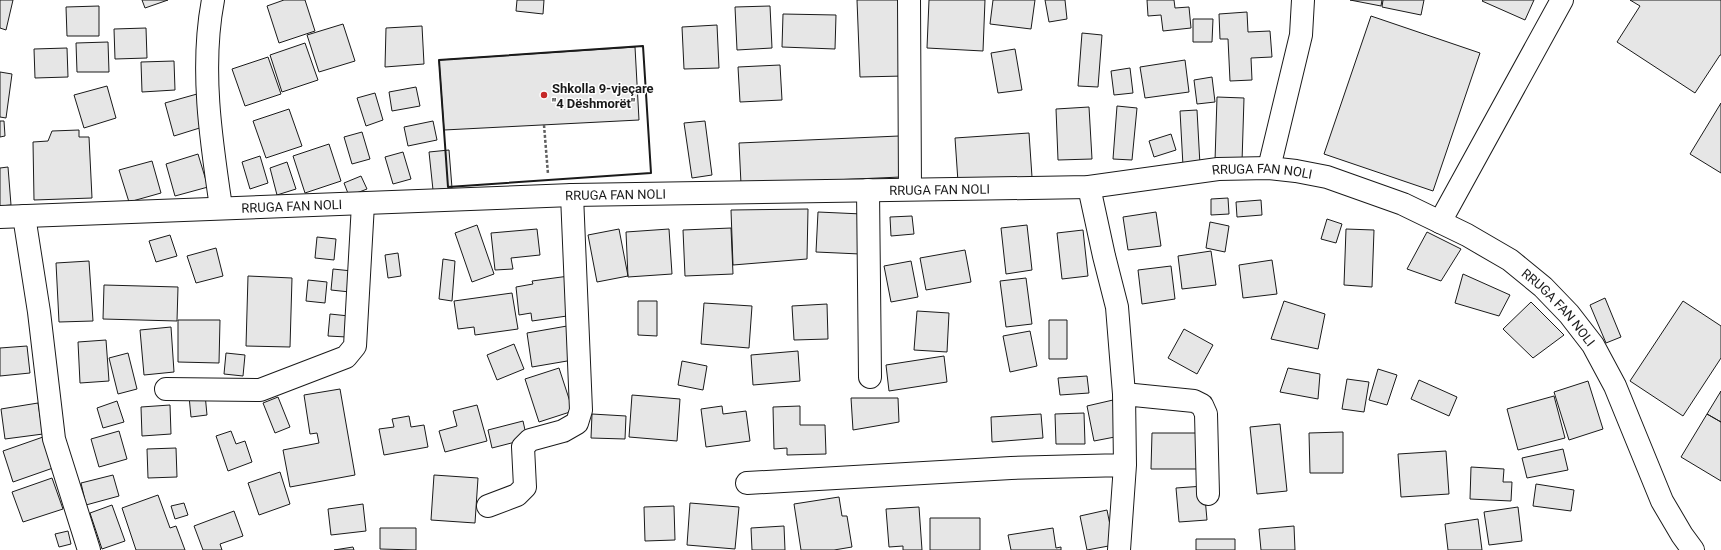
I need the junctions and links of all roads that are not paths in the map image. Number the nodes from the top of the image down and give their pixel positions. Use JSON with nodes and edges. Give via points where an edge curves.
{"nodes":[{"id":1,"x":213,"y":0,"type":"edge"},
{"id":2,"x":909,"y":0,"type":"edge"},
{"id":3,"x":1303,"y":0,"type":"edge"},
{"id":4,"x":1562,"y":0,"type":"edge"},
{"id":5,"x":1269,"y":168,"type":"junction"},
{"id":6,"x":1090,"y":187,"type":"junction"},
{"id":7,"x":910,"y":189,"type":"junction"},
{"id":8,"x":868,"y":190,"type":"junction"},
{"id":9,"x":572,"y":195,"type":"junction"},
{"id":10,"x":363,"y":204,"type":"junction"},
{"id":11,"x":221,"y":207,"type":"junction"},
{"id":12,"x":24,"y":216,"type":"junction"},
{"id":13,"x":0,"y":217,"type":"edge"},
{"id":14,"x":1440,"y":222,"type":"junction"},
{"id":15,"x":870,"y":377,"type":"dead end"},
{"id":16,"x":166,"y":389,"type":"dead end"},
{"id":17,"x":1124,"y":394,"type":"junction"},
{"id":18,"x":1125,"y":465,"type":"junction"},
{"id":19,"x":747,"y":483,"type":"dead end"},
{"id":20,"x":1208,"y":494,"type":"dead end"},
{"id":21,"x":488,"y":506,"type":"dead end"},
{"id":22,"x":89,"y":550,"type":"edge"},
{"id":23,"x":1119,"y":550,"type":"edge"},
{"id":24,"x":1693,"y":550,"type":"edge"}],
"edges":[{"from":1,"to":11,"type":"street","via":[[207,67],[214,158]]},
{"from":2,"to":7,"type":"street"},
{"from":3,"to":5,"type":"street","via":[[1300,42]]},
{"from":4,"to":14,"type":"street"},
{"from":5,"to":6,"type":"street","name":"RRUGA FAN NOLI","via":[[1218,169]]},
{"from":5,"to":14,"type":"street","name":"RRUGA FAN NOLI","via":[[1327,177],[1403,204]]},
{"from":6,"to":7,"type":"street","name":"RRUGA FAN NOLI"},
{"from":6,"to":17,"type":"street","via":[[1117,307]]},
{"from":7,"to":8,"type":"street","name":"RRUGA FAN NOLI"},
{"from":8,"to":9,"type":"street","name":"RRUGA FAN NOLI"},
{"from":8,"to":15,"type":"street"},
{"from":9,"to":10,"type":"street","name":"RRUGA FAN NOLI"},
{"from":9,"to":21,"type":"street","via":[[581,410],[577,423],[564,431],[530,440],[523,447],[525,487],[517,495]]},
{"from":10,"to":11,"type":"street","name":"RRUGA FAN NOLI"},
{"from":10,"to":16,"type":"street","via":[[355,346],[346,357],[260,390]]},
{"from":11,"to":12,"type":"street","name":"RRUGA FAN NOLI"},
{"from":12,"to":13,"type":"street","name":"RRUGA FAN NOLI"},
{"from":12,"to":22,"type":"street","via":[[39,312],[54,439]]},
{"from":14,"to":24,"type":"street","name":"RRUGA FAN NOLI","via":[[1510,260],[1543,287],[1588,338],[1615,386],[1662,501]]},
{"from":17,"to":18,"type":"street"},
{"from":17,"to":20,"type":"street","via":[[1194,401],[1202,405],[1206,414]]},
{"from":18,"to":19,"type":"street","via":[[1011,468]]},
{"from":18,"to":23,"type":"street"}]}
